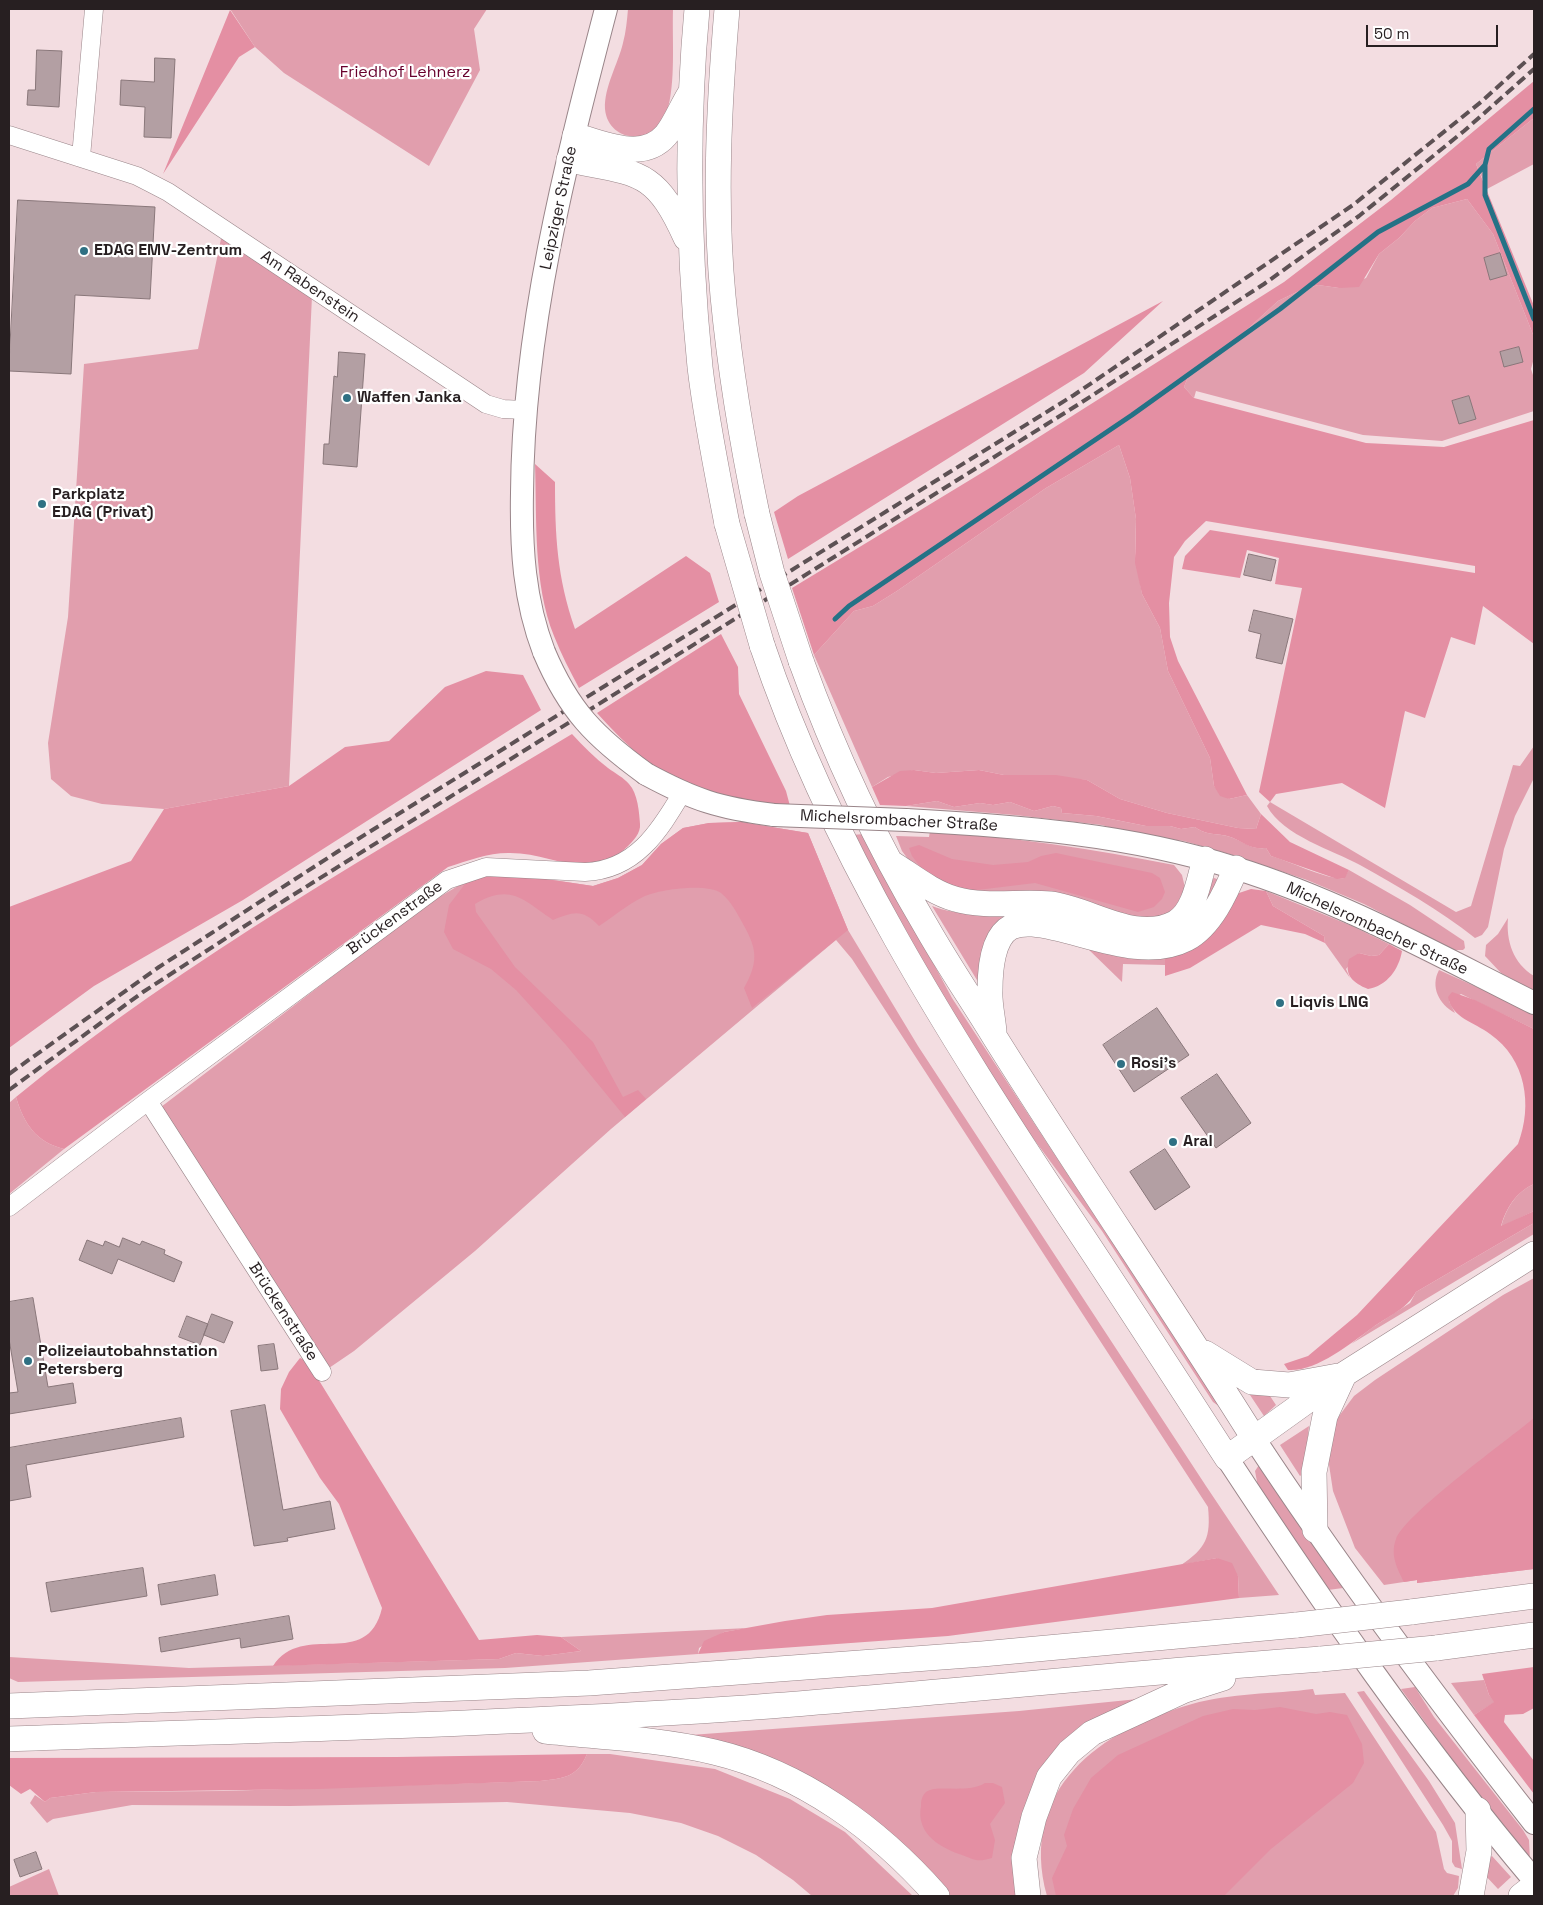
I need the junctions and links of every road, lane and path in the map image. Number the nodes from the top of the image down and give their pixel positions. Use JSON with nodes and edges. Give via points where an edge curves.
{"nodes":[{"id":1,"x":94,"y":9,"type":"edge"},
{"id":2,"x":606,"y":9,"type":"edge"},
{"id":3,"x":697,"y":9,"type":"edge"},
{"id":4,"x":727,"y":9,"type":"edge"},
{"id":5,"x":691,"y":91,"type":"junction"},
{"id":6,"x":9,"y":135,"type":"edge"},
{"id":7,"x":575,"y":136,"type":"junction"},
{"id":8,"x":81,"y":157,"type":"junction"},
{"id":9,"x":569,"y":160,"type":"junction"},
{"id":10,"x":690,"y":248,"type":"junction"},
{"id":11,"x":524,"y":410,"type":"junction"},
{"id":12,"x":682,"y":793,"type":"junction"},
{"id":13,"x":1205,"y":859,"type":"junction"},
{"id":14,"x":891,"y":863,"type":"junction"},
{"id":15,"x":1236,"y":868,"type":"junction"},
{"id":16,"x":1534,"y":1003,"type":"edge"},
{"id":17,"x":995,"y":1036,"type":"junction"},
{"id":18,"x":148,"y":1101,"type":"junction"},
{"id":19,"x":9,"y":1207,"type":"edge"},
{"id":20,"x":1528,"y":1261,"type":"edge"},
{"id":21,"x":1198,"y":1348,"type":"junction"},
{"id":22,"x":322,"y":1372,"type":"dead end"},
{"id":23,"x":1343,"y":1375,"type":"junction"},
{"id":24,"x":1255,"y":1440,"type":"junction"},
{"id":25,"x":1227,"y":1458,"type":"junction"},
{"id":26,"x":1315,"y":1530,"type":"junction"},
{"id":27,"x":1534,"y":1596,"type":"edge"},
{"id":28,"x":1534,"y":1635,"type":"edge"},
{"id":29,"x":1274,"y":1662,"type":"junction"},
{"id":30,"x":9,"y":1706,"type":"edge"},
{"id":31,"x":465,"y":1722,"type":"junction"},
{"id":32,"x":9,"y":1739,"type":"edge"},
{"id":33,"x":1478,"y":1810,"type":"junction"},
{"id":34,"x":1534,"y":1823,"type":"edge"},
{"id":35,"x":1534,"y":1880,"type":"edge"},
{"id":36,"x":1534,"y":1886,"type":"edge"},
{"id":37,"x":937,"y":1896,"type":"edge"},
{"id":38,"x":1028,"y":1896,"type":"edge"},
{"id":39,"x":1471,"y":1896,"type":"edge"},
{"id":40,"x":1521,"y":1896,"type":"edge"}],
"edges":[{"from":1,"to":8,"type":"street"},
{"from":2,"to":7,"type":"main road","name":"Leipziger Straße"},
{"from":3,"to":5,"type":"highway"},
{"from":4,"to":14,"type":"highway","bridge":true,"via":[[718,154],[723,295],[742,441],[772,572],[812,691]]},
{"from":5,"to":7,"type":"highway","via":[[667,133],[651,147],[631,149]]},
{"from":5,"to":10,"type":"highway","via":[[688,165]]},
{"from":6,"to":8,"type":"street","name":"Am Rabenstein"},
{"from":7,"to":9,"type":"main road","name":"Leipziger Straße"},
{"from":8,"to":11,"type":"street","name":"Am Rabenstein","via":[[137,176],[183,201],[486,404]]},
{"from":9,"to":10,"type":"highway","via":[[619,170],[649,181],[660,190],[672,208]]},
{"from":9,"to":11,"type":"main road","name":"Leipziger Straße","via":[[535,328]]},
{"from":10,"to":25,"type":"highway","bridge":true,"via":[[700,369],[727,524],[778,692],[821,792],[863,879],[987,1089]]},
{"from":11,"to":12,"type":"main road","name":"Michelsrombacher Straße","bridge":true,"via":[[521,524],[524,573],[528,604],[544,652],[566,699],[591,731],[646,774]]},
{"from":12,"to":13,"type":"main road","name":"Michelsrombacher Straße","bridge":true,"via":[[732,810],[1089,834]]},
{"from":12,"to":18,"type":"street","name":"Brückenstraße","via":[[646,846],[634,856],[600,871],[486,867],[447,880]]},
{"from":13,"to":14,"type":"highway","via":[[1188,909],[1177,922],[1160,929],[1139,930],[1054,905],[972,903],[954,899]]},
{"from":13,"to":15,"type":"main road","name":"Michelsrombacher Straße"},
{"from":14,"to":17,"type":"highway","via":[[926,928]]},
{"from":15,"to":16,"type":"main road","name":"Michelsrombacher Straße","via":[[1377,925]]},
{"from":15,"to":17,"type":"highway","via":[[1209,919],[1188,938],[1169,945],[1141,948],[1032,923],[1010,928],[999,940],[993,957],[990,990]]},
{"from":17,"to":21,"type":"highway"},
{"from":18,"to":19,"type":"street","name":"Brückenstraße"},
{"from":18,"to":22,"type":"street","name":"Brückenstraße"},
{"from":20,"to":23,"type":"highway"},
{"from":21,"to":23,"type":"highway","via":[[1252,1382],[1289,1385]]},
{"from":21,"to":24,"type":"highway"},
{"from":23,"to":24,"type":"highway"},
{"from":23,"to":26,"type":"highway","via":[[1325,1416],[1314,1472]]},
{"from":24,"to":25,"type":"highway"},
{"from":24,"to":26,"type":"main road"},
{"from":25,"to":33,"type":"main road","via":[[1350,1641]]},
{"from":26,"to":34,"type":"main road","via":[[1455,1722]]},
{"from":27,"to":30,"type":"highway","bridge":true,"via":[[1297,1625],[982,1654],[589,1683]]},
{"from":28,"to":29,"type":"highway","bridge":true,"via":[[1436,1648]]},
{"from":29,"to":31,"type":"highway","via":[[725,1709]]},
{"from":29,"to":38,"type":"highway","via":[[1185,1690],[1092,1733],[1069,1752],[1049,1777],[1034,1817],[1024,1858]]},
{"from":31,"to":32,"type":"highway"},
{"from":31,"to":37,"type":"highway","via":[[646,1740],[714,1752],[764,1768],[815,1792],[864,1827],[908,1863]]},
{"from":33,"to":35,"type":"main road"},
{"from":33,"to":39,"type":"highway","via":[[1479,1852]]},
{"from":36,"to":40,"type":"highway"}]}
